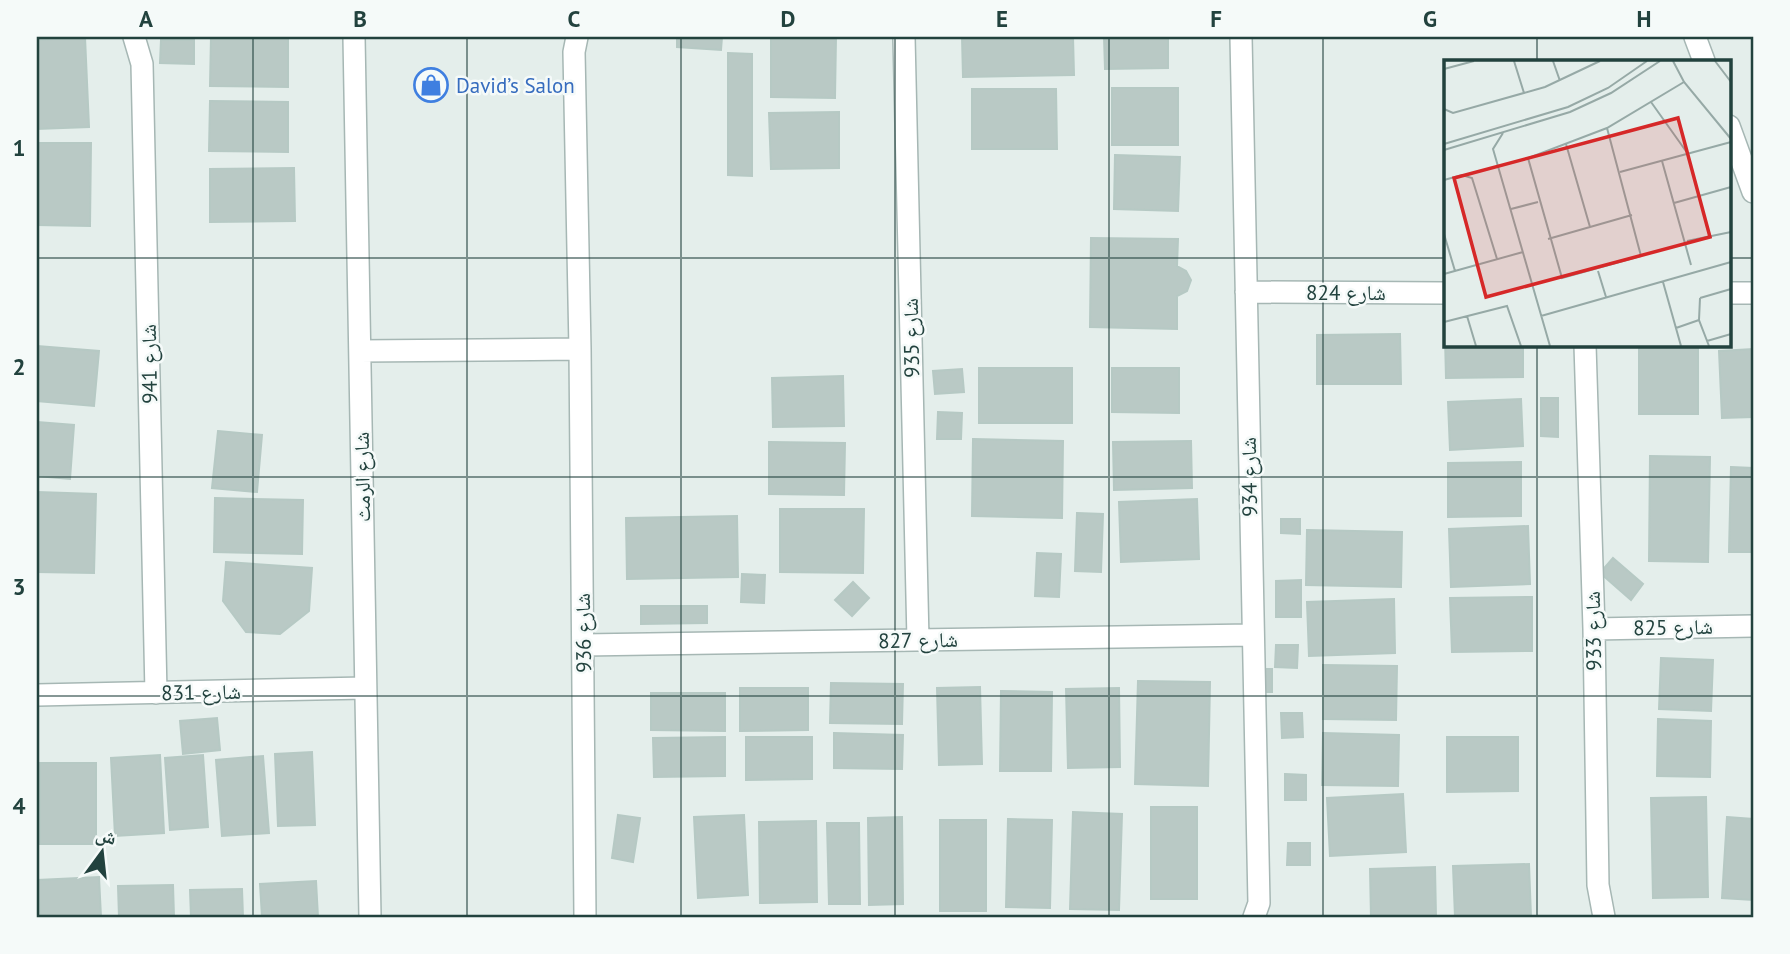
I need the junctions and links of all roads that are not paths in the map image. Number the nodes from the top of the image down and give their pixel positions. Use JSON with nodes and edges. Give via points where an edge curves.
{"nodes":[{"id":1,"x":134,"y":37,"type":"edge"},
{"id":2,"x":354,"y":37,"type":"edge"},
{"id":3,"x":577,"y":37,"type":"edge"},
{"id":4,"x":904,"y":37,"type":"edge"},
{"id":5,"x":1241,"y":37,"type":"edge"},
{"id":6,"x":1695,"y":37,"type":"edge"},
{"id":7,"x":1704,"y":60,"type":"edge"},
{"id":8,"x":1730,"y":129,"type":"edge"},
{"id":9,"x":1753,"y":192,"type":"edge"},
{"id":10,"x":1246,"y":292,"type":"junction"},
{"id":11,"x":1444,"y":293,"type":"edge"},
{"id":12,"x":1730,"y":293,"type":"edge"},
{"id":13,"x":1753,"y":293,"type":"edge"},
{"id":14,"x":1585,"y":346,"type":"edge"},
{"id":15,"x":580,"y":349,"type":"junction"},
{"id":16,"x":360,"y":351,"type":"junction"},
{"id":17,"x":1753,"y":626,"type":"edge"},
{"id":18,"x":1594,"y":629,"type":"junction"},
{"id":19,"x":1252,"y":635,"type":"junction"},
{"id":20,"x":918,"y":640,"type":"junction"},
{"id":21,"x":583,"y":645,"type":"junction"},
{"id":22,"x":365,"y":688,"type":"junction"},
{"id":23,"x":156,"y":693,"type":"junction"},
{"id":24,"x":37,"y":695,"type":"edge"},
{"id":25,"x":370,"y":917,"type":"edge"},
{"id":26,"x":585,"y":917,"type":"edge"},
{"id":27,"x":1254,"y":917,"type":"edge"},
{"id":28,"x":1604,"y":917,"type":"edge"}],
"edges":[{"from":1,"to":23,"type":"street","name":"شارع 941","via":[[142,64]]},
{"from":2,"to":16,"type":"street","name":"شارع الرمث"},
{"from":3,"to":15,"type":"street","name":"شارع 936"},
{"from":4,"to":20,"type":"street","name":"شارع 935"},
{"from":5,"to":10,"type":"street","name":"شارع 934"},
{"from":6,"to":7,"type":"street"},
{"from":8,"to":9,"type":"street"},
{"from":10,"to":11,"type":"street","name":"شارع 824"},
{"from":10,"to":19,"type":"street","name":"شارع 934"},
{"from":12,"to":13,"type":"street"},
{"from":14,"to":18,"type":"street","name":"شارع 933"},
{"from":15,"to":16,"type":"street"},
{"from":15,"to":21,"type":"street","name":"شارع 936"},
{"from":16,"to":22,"type":"street","name":"شارع الرمث"},
{"from":17,"to":18,"type":"street","name":"شارع 825"},
{"from":18,"to":28,"type":"street","name":"شارع 933","via":[[1598,885]]},
{"from":19,"to":20,"type":"street","name":"شارع 827"},
{"from":19,"to":27,"type":"street","name":"شارع 934","via":[[1259,903]]},
{"from":20,"to":21,"type":"street","name":"شارع 827"},
{"from":21,"to":26,"type":"street","name":"شارع 936"},
{"from":22,"to":23,"type":"street","name":"شارع 831"},
{"from":22,"to":25,"type":"street","name":"شارع الرمث"},
{"from":23,"to":24,"type":"street","name":"شارع 831"}]}
